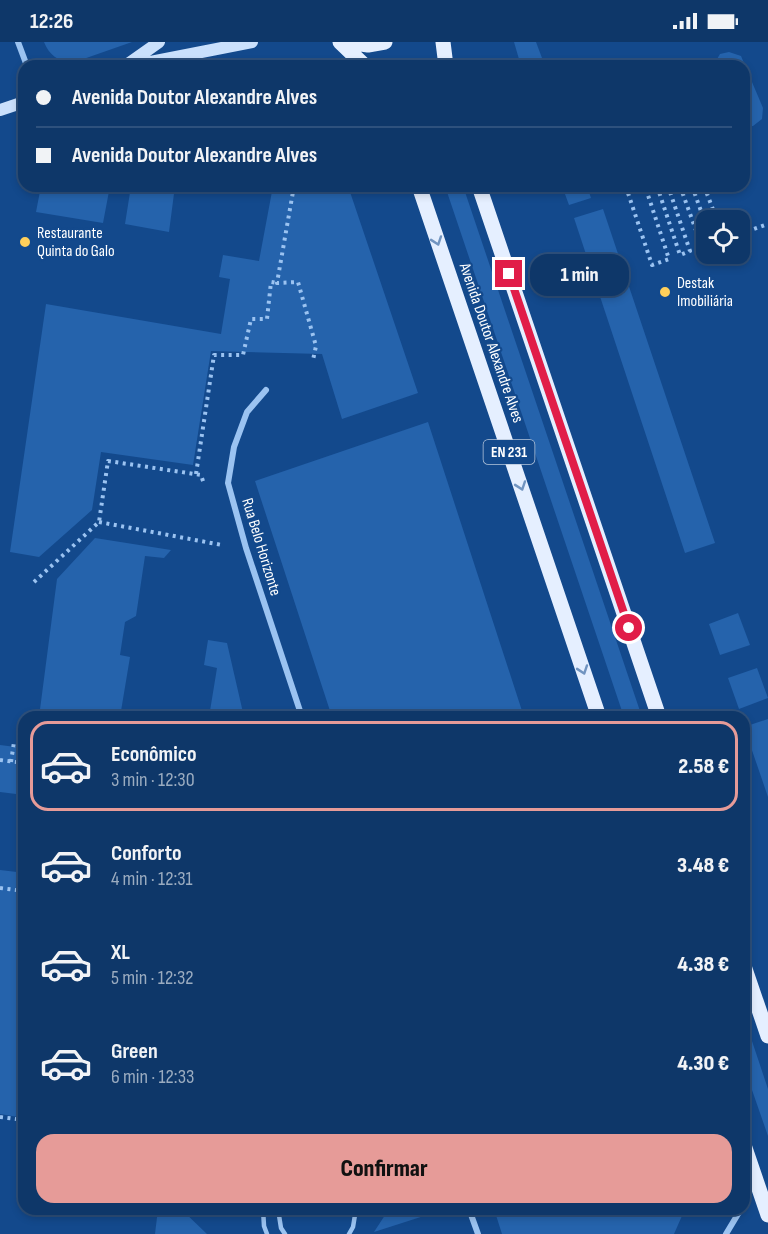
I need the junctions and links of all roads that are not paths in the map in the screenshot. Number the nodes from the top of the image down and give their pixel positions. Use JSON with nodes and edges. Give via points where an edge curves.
{"nodes":[{"id":1,"x":18,"y":42,"type":"edge"},
{"id":2,"x":159,"y":42,"type":"edge"},
{"id":3,"x":252,"y":42,"type":"edge"},
{"id":4,"x":340,"y":42,"type":"edge"},
{"id":5,"x":348,"y":42,"type":"edge"},
{"id":6,"x":385,"y":42,"type":"edge"},
{"id":7,"x":443,"y":42,"type":"edge"},
{"id":8,"x":25,"y":60,"type":"edge"},
{"id":9,"x":134,"y":60,"type":"edge"},
{"id":10,"x":160,"y":60,"type":"edge"},
{"id":11,"x":359,"y":60,"type":"edge"},
{"id":12,"x":445,"y":60,"type":"edge"},
{"id":13,"x":18,"y":104,"type":"edge"},
{"id":14,"x":0,"y":110,"type":"edge"},
{"id":15,"x":421,"y":192,"type":"edge"},
{"id":16,"x":481,"y":192,"type":"edge"},
{"id":17,"x":266,"y":390,"type":"dead end"},
{"id":18,"x":300,"y":711,"type":"edge"},
{"id":19,"x":597,"y":711,"type":"edge"},
{"id":20,"x":658,"y":711,"type":"edge"},
{"id":21,"x":750,"y":984,"type":"edge"},
{"id":22,"x":768,"y":1036,"type":"edge"},
{"id":23,"x":750,"y":1162,"type":"edge"},
{"id":24,"x":264,"y":1215,"type":"edge"},
{"id":25,"x":279,"y":1215,"type":"edge"},
{"id":26,"x":356,"y":1215,"type":"edge"},
{"id":27,"x":470,"y":1215,"type":"edge"},
{"id":28,"x":737,"y":1215,"type":"edge"},
{"id":29,"x":768,"y":1215,"type":"edge"},
{"id":30,"x":267,"y":1234,"type":"edge"},
{"id":31,"x":285,"y":1234,"type":"edge"},
{"id":32,"x":349,"y":1234,"type":"edge"},
{"id":33,"x":478,"y":1234,"type":"edge"},
{"id":34,"x":726,"y":1234,"type":"edge"}],
"edges":[{"from":1,"to":8,"type":"street"},
{"from":2,"to":9,"type":"street"},
{"from":3,"to":10,"type":"street"},
{"from":4,"to":11,"type":"main road"},
{"from":5,"to":6,"type":"main road"},
{"from":7,"to":12,"type":"main road"},
{"from":13,"to":14,"type":"street"},
{"from":15,"to":19,"type":"main road","name":"Avenida Doutor Alexandre Alves","number":"EN 231","one_way":true},
{"from":16,"to":20,"type":"main road"},
{"from":17,"to":18,"type":"street","name":"Rua Belo Horizonte","via":[[247,412],[234,447],[228,483]]},
{"from":21,"to":22,"type":"main road"},
{"from":23,"to":29,"type":"main road"},
{"from":24,"to":30,"type":"lane"},
{"from":25,"to":31,"type":"lane"},
{"from":26,"to":32,"type":"lane"},
{"from":27,"to":33,"type":"street"},
{"from":28,"to":34,"type":"street"}]}
